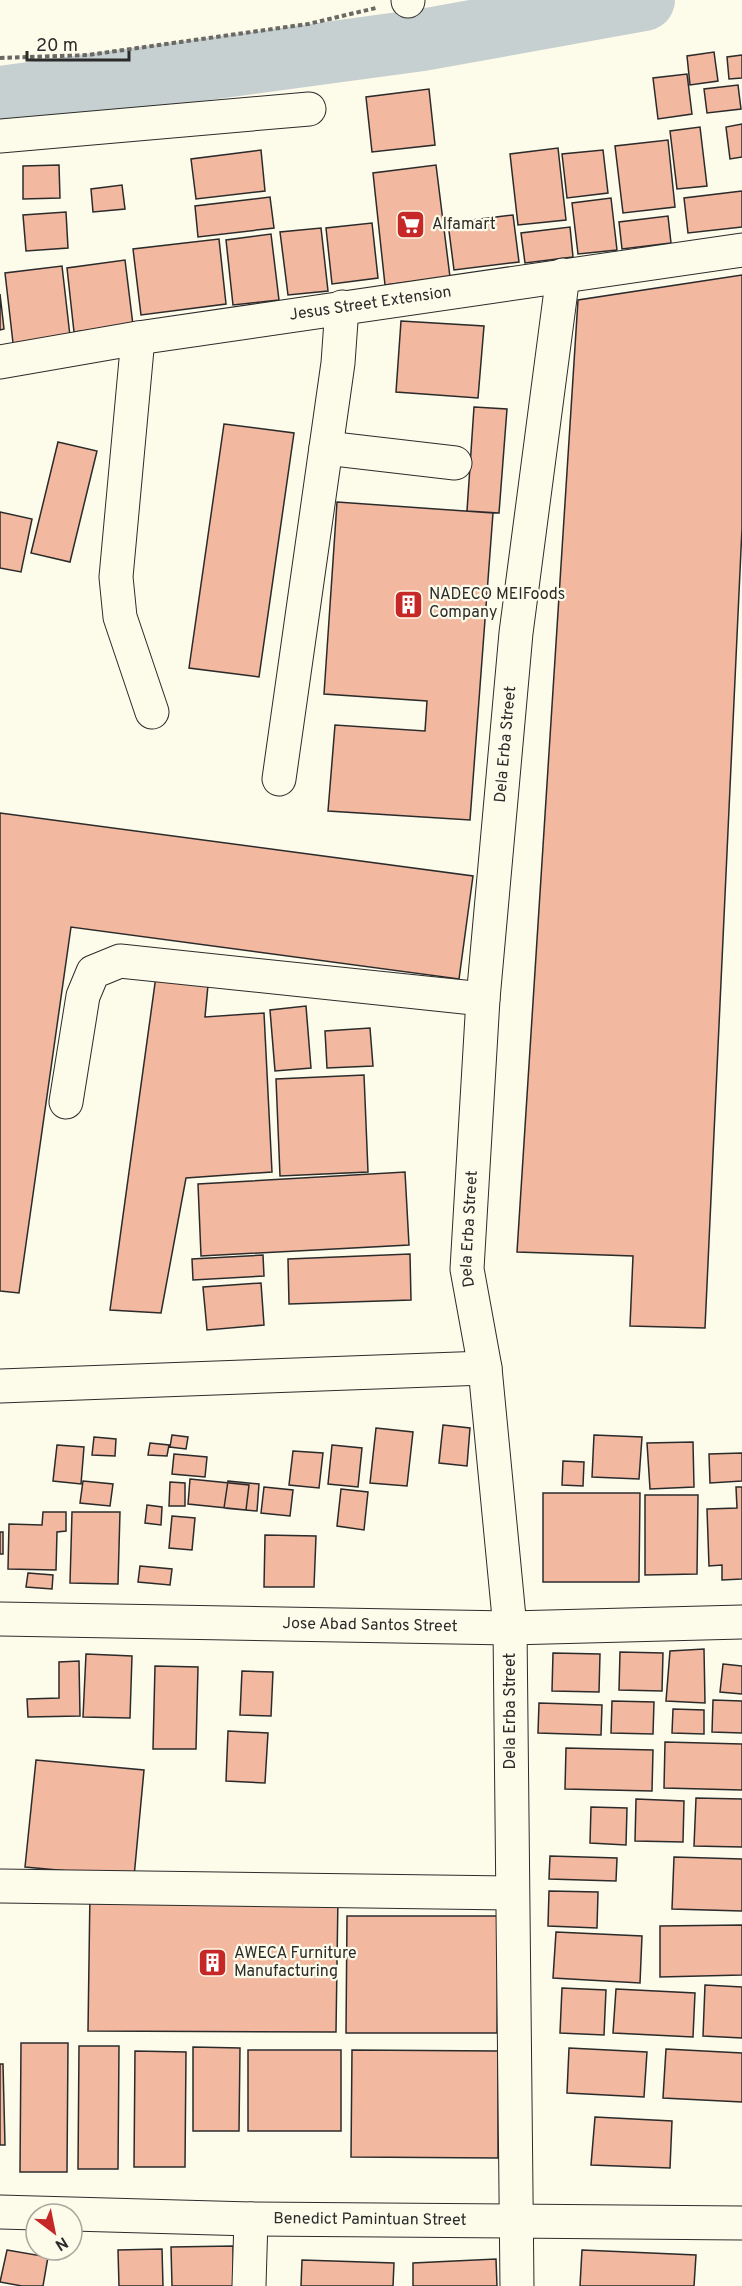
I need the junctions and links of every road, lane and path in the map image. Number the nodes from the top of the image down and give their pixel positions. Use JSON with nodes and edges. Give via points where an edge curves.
{"nodes":[{"id":1,"x":408,"y":0,"type":"edge"},
{"id":2,"x":0,"y":58,"type":"edge"},
{"id":3,"x":309,"y":109,"type":"dead end"},
{"id":4,"x":0,"y":136,"type":"edge"},
{"id":5,"x":742,"y":250,"type":"edge"},
{"id":6,"x":563,"y":274,"type":"junction"},
{"id":7,"x":342,"y":308,"type":"junction"},
{"id":8,"x":138,"y":338,"type":"junction"},
{"id":9,"x":0,"y":362,"type":"edge"},
{"id":10,"x":326,"y":448,"type":"junction"},
{"id":11,"x":455,"y":463,"type":"dead end"},
{"id":12,"x":152,"y":711,"type":"dead end"},
{"id":13,"x":279,"y":779,"type":"dead end"},
{"id":14,"x":483,"y":999,"type":"junction"},
{"id":15,"x":66,"y":1102,"type":"dead end"},
{"id":16,"x":485,"y":1368,"type":"junction"},
{"id":17,"x":0,"y":1386,"type":"edge"},
{"id":18,"x":0,"y":1619,"type":"edge"},
{"id":19,"x":742,"y":1622,"type":"edge"},
{"id":20,"x":510,"y":1628,"type":"junction"},
{"id":21,"x":0,"y":1886,"type":"edge"},
{"id":22,"x":512,"y":1893,"type":"junction"},
{"id":23,"x":0,"y":2212,"type":"edge"},
{"id":24,"x":251,"y":2219,"type":"junction"},
{"id":25,"x":517,"y":2220,"type":"junction"},
{"id":26,"x":742,"y":2223,"type":"edge"},
{"id":27,"x":249,"y":2286,"type":"edge"},
{"id":28,"x":517,"y":2286,"type":"edge"}],
"edges":[{"from":1,"to":2,"type":"path","via":[[308,24],[88,55]]},
{"from":3,"to":4,"type":"street"},
{"from":5,"to":6,"type":"street","name":"Jesus Street Extension"},
{"from":6,"to":7,"type":"street","name":"Jesus Street Extension"},
{"from":6,"to":14,"type":"street","name":"Dela Erba Street","via":[[516,633]]},
{"from":7,"to":8,"type":"street","name":"Jesus Street Extension"},
{"from":7,"to":10,"type":"street"},
{"from":8,"to":9,"type":"street","name":"Jesus Street Extension"},
{"from":8,"to":12,"type":"street","via":[[116,577],[120,617]]},
{"from":10,"to":11,"type":"street"},
{"from":10,"to":13,"type":"street"},
{"from":14,"to":15,"type":"street","via":[[120,961],[93,972],[83,996]]},
{"from":14,"to":16,"type":"street","name":"Dela Erba Street","via":[[467,1269]]},
{"from":16,"to":17,"type":"street"},
{"from":16,"to":20,"type":"street","name":"Dela Erba Street"},
{"from":18,"to":20,"type":"street","name":"Jose Abad Santos Street"},
{"from":19,"to":20,"type":"street","name":"Jose Abad Santos Street"},
{"from":20,"to":22,"type":"street","name":"Dela Erba Street"},
{"from":21,"to":22,"type":"street"},
{"from":22,"to":25,"type":"street","name":"Dela Erba Street"},
{"from":23,"to":24,"type":"street","name":"Benedict Pamintuan Street"},
{"from":24,"to":25,"type":"street","name":"Benedict Pamintuan Street"},
{"from":24,"to":27,"type":"street"},
{"from":25,"to":26,"type":"street","name":"Benedict Pamintuan Street"},
{"from":25,"to":28,"type":"street","name":"Dela Erba Street"}]}
